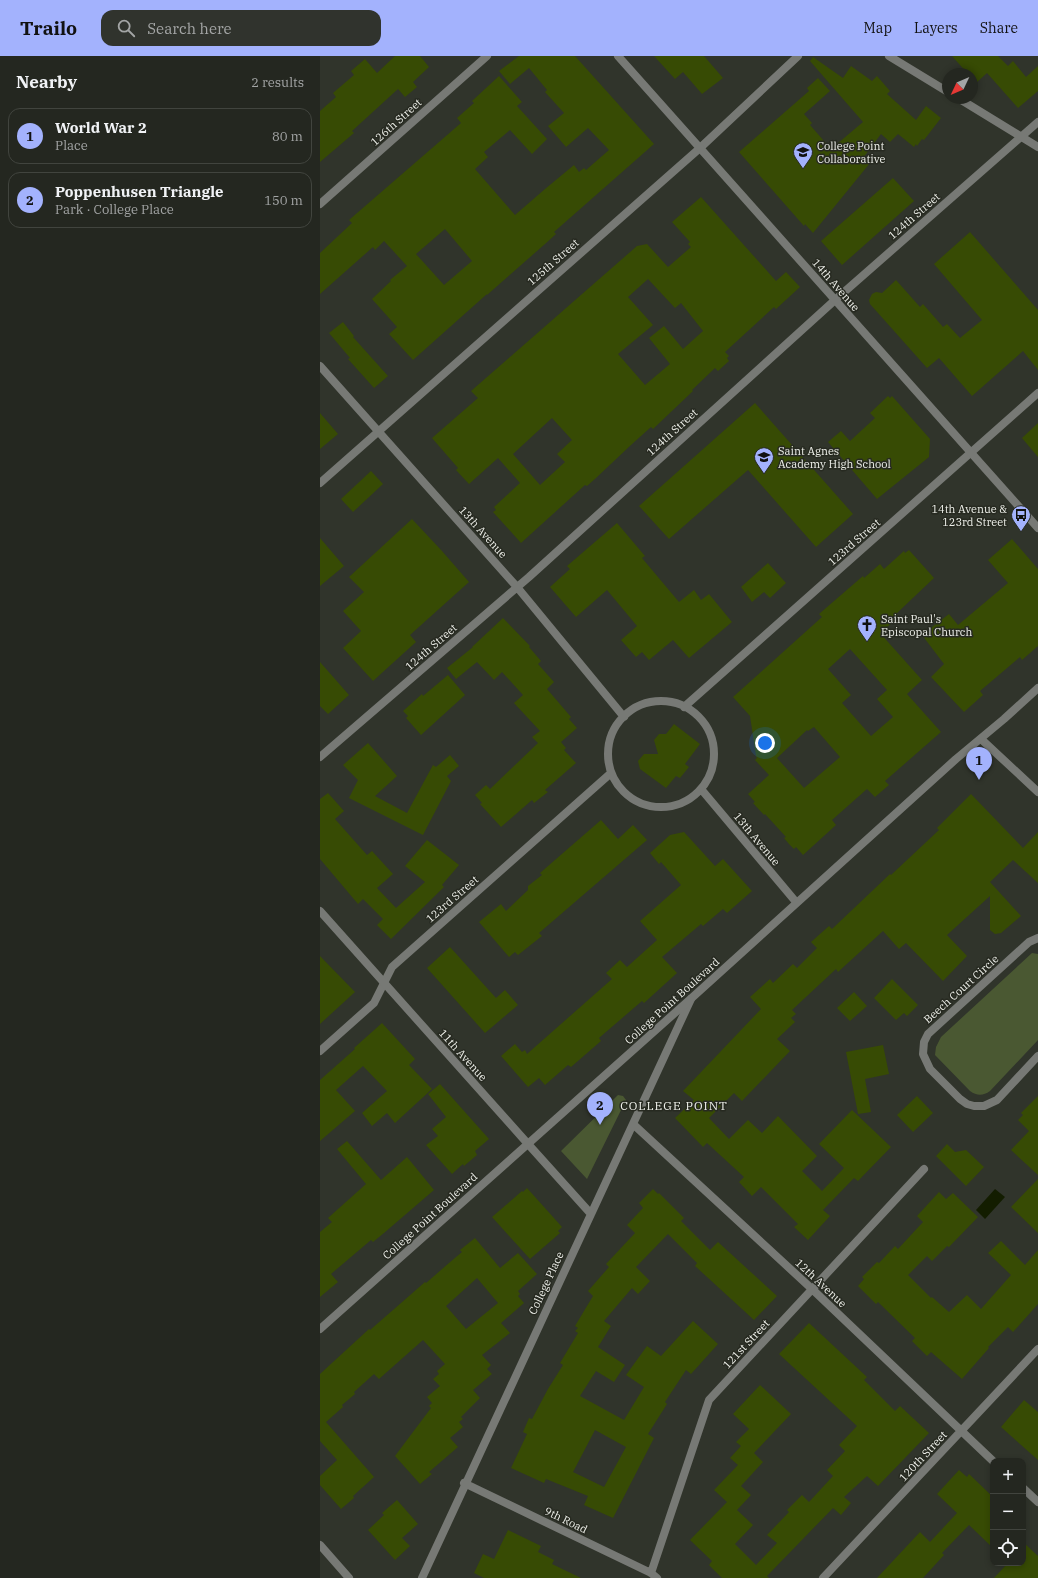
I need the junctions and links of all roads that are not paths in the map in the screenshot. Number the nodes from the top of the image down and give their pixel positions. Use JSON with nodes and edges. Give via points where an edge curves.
{"nodes":[{"id":1,"x":487,"y":56,"type":"edge"},
{"id":2,"x":618,"y":56,"type":"edge"},
{"id":3,"x":798,"y":56,"type":"edge"},
{"id":4,"x":889,"y":56,"type":"edge"},
{"id":5,"x":942,"y":88,"type":"edge"},
{"id":6,"x":968,"y":104,"type":"edge"},
{"id":7,"x":1038,"y":122,"type":"edge"},
{"id":8,"x":1021,"y":137,"type":"junction"},
{"id":9,"x":1038,"y":147,"type":"edge"},
{"id":10,"x":700,"y":148,"type":"junction"},
{"id":11,"x":320,"y":204,"type":"edge"},
{"id":12,"x":835,"y":300,"type":"junction"},
{"id":13,"x":320,"y":366,"type":"edge"},
{"id":14,"x":1038,"y":393,"type":"edge"},
{"id":15,"x":378,"y":431,"type":"junction"},
{"id":16,"x":971,"y":453,"type":"junction"},
{"id":17,"x":320,"y":483,"type":"edge"},
{"id":18,"x":1038,"y":528,"type":"edge"},
{"id":19,"x":517,"y":587,"type":"junction"},
{"id":20,"x":1038,"y":688,"type":"edge"},
{"id":21,"x":684,"y":707,"type":"junction"},
{"id":22,"x":624,"y":717,"type":"junction"},
{"id":23,"x":981,"y":738,"type":"junction"},
{"id":24,"x":320,"y":757,"type":"edge"},
{"id":25,"x":611,"y":773,"type":"junction"},
{"id":26,"x":701,"y":790,"type":"junction"},
{"id":27,"x":1038,"y":792,"type":"edge"},
{"id":28,"x":796,"y":902,"type":"junction"},
{"id":29,"x":320,"y":911,"type":"edge"},
{"id":30,"x":1038,"y":938,"type":"edge"},
{"id":31,"x":384,"y":983,"type":"junction"},
{"id":32,"x":691,"y":998,"type":"junction"},
{"id":33,"x":320,"y":1051,"type":"edge"},
{"id":34,"x":1038,"y":1056,"type":"edge"},
{"id":35,"x":633,"y":1124,"type":"junction"},
{"id":36,"x":528,"y":1144,"type":"junction"},
{"id":37,"x":924,"y":1169,"type":"dead end"},
{"id":38,"x":591,"y":1214,"type":"junction"},
{"id":39,"x":812,"y":1289,"type":"junction"},
{"id":40,"x":320,"y":1329,"type":"edge"},
{"id":41,"x":1038,"y":1349,"type":"edge"},
{"id":42,"x":961,"y":1432,"type":"junction"},
{"id":43,"x":990,"y":1458,"type":"edge"},
{"id":44,"x":464,"y":1483,"type":"junction"},
{"id":45,"x":1026,"y":1491,"type":"edge"},
{"id":46,"x":1038,"y":1502,"type":"edge"},
{"id":47,"x":320,"y":1545,"type":"edge"},
{"id":48,"x":654,"y":1575,"type":"edge"},
{"id":49,"x":349,"y":1578,"type":"edge"},
{"id":50,"x":422,"y":1578,"type":"edge"},
{"id":51,"x":823,"y":1578,"type":"edge"}],
"edges":[{"from":1,"to":11,"type":"street","name":"126th Street"},
{"from":2,"to":10,"type":"street","name":"14th Avenue"},
{"from":3,"to":10,"type":"street","name":"125th Street"},
{"from":4,"to":5,"type":"street"},
{"from":6,"to":8,"type":"street"},
{"from":7,"to":8,"type":"street","name":"124th Street"},
{"from":8,"to":9,"type":"street"},
{"from":8,"to":12,"type":"street","name":"124th Street"},
{"from":10,"to":12,"type":"street","name":"14th Avenue"},
{"from":10,"to":15,"type":"street","name":"125th Street"},
{"from":12,"to":16,"type":"street","name":"14th Avenue"},
{"from":12,"to":19,"type":"street","name":"124th Street"},
{"from":13,"to":15,"type":"street","name":"13th Avenue"},
{"from":14,"to":16,"type":"street","name":"123rd Street"},
{"from":15,"to":17,"type":"street","name":"125th Street"},
{"from":15,"to":19,"type":"street","name":"13th Avenue"},
{"from":16,"to":18,"type":"street","name":"14th Avenue"},
{"from":16,"to":21,"type":"street","name":"123rd Street"},
{"from":19,"to":22,"type":"street","name":"13th Avenue"},
{"from":19,"to":24,"type":"street","name":"124th Street"},
{"from":20,"to":23,"type":"street","name":"College Point Boulevard"},
{"from":21,"to":22,"type":"street","via":[[675,703],[656,701],[631,710]]},
{"from":21,"to":26,"type":"street","via":[[703,722],[714,748],[712,773]]},
{"from":22,"to":25,"type":"street","via":[[615,728],[609,745]]},
{"from":23,"to":27,"type":"street"},
{"from":23,"to":28,"type":"street","name":"College Point Boulevard"},
{"from":25,"to":26,"type":"street","via":[[629,797],[652,807],[679,805]]},
{"from":25,"to":31,"type":"street","name":"123rd Street","via":[[392,967]]},
{"from":26,"to":28,"type":"street","name":"13th Avenue"},
{"from":28,"to":32,"type":"street","name":"College Point Boulevard"},
{"from":29,"to":31,"type":"street","name":"11th Avenue"},
{"from":30,"to":34,"type":"street","name":"Beech Court Circle","via":[[1029,942],[928,1034],[924,1042],[924,1054],[930,1069],[960,1099],[974,1106],[984,1106],[997,1100]]},
{"from":31,"to":33,"type":"street","name":"123rd Street","via":[[374,1003]]},
{"from":31,"to":36,"type":"street","name":"11th Avenue"},
{"from":32,"to":35,"type":"street","name":"College Place"},
{"from":32,"to":36,"type":"street","name":"College Point Boulevard"},
{"from":35,"to":38,"type":"street","name":"College Place"},
{"from":35,"to":39,"type":"street","name":"12th Avenue"},
{"from":36,"to":38,"type":"street","name":"11th Avenue"},
{"from":36,"to":40,"type":"street","name":"College Point Boulevard"},
{"from":37,"to":39,"type":"street","name":"121st Street"},
{"from":38,"to":44,"type":"street","name":"College Place"},
{"from":39,"to":42,"type":"street","name":"12th Avenue"},
{"from":39,"to":48,"type":"street","name":"121st Street","via":[[709,1400]]},
{"from":41,"to":42,"type":"street","name":"120th Street"},
{"from":42,"to":43,"type":"street","name":"12th Avenue"},
{"from":42,"to":51,"type":"street","name":"120th Street"},
{"from":44,"to":48,"type":"street","name":"9th Road"},
{"from":44,"to":50,"type":"street","name":"College Place"},
{"from":45,"to":46,"type":"street"},
{"from":47,"to":49,"type":"street"}]}
